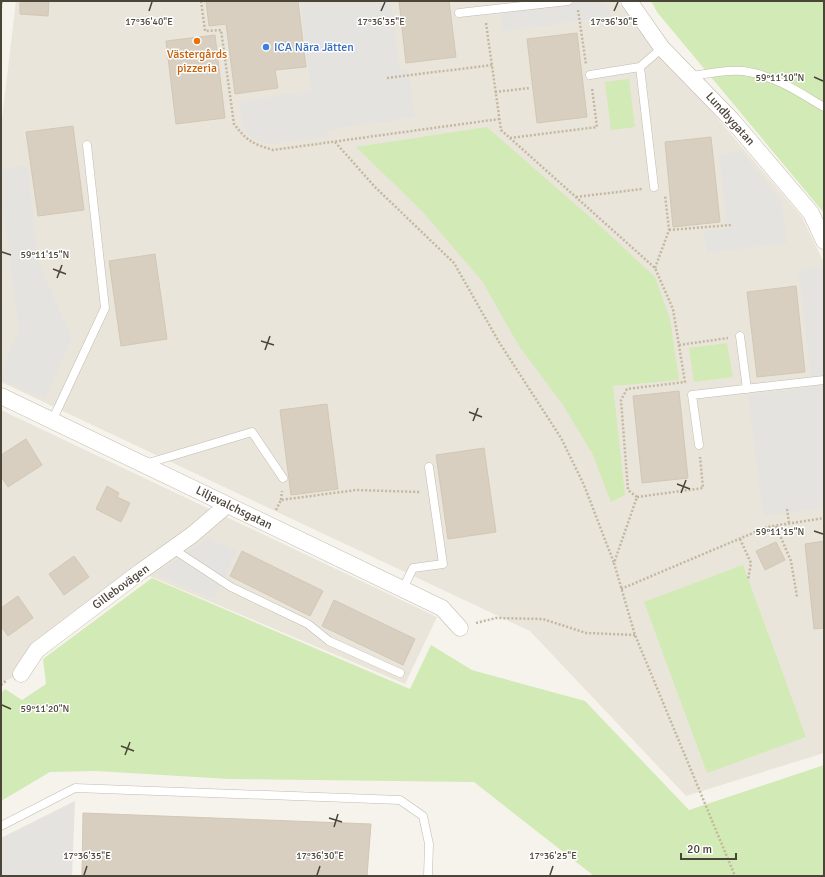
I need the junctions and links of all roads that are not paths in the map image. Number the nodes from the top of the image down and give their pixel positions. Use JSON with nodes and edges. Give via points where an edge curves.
{"nodes":[{"id":1,"x":568,"y":1,"type":"edge"},
{"id":2,"x":629,"y":1,"type":"edge"},
{"id":3,"x":459,"y":13,"type":"dead end"},
{"id":4,"x":662,"y":48,"type":"junction"},
{"id":5,"x":640,"y":67,"type":"junction"},
{"id":6,"x":590,"y":75,"type":"road end"},
{"id":7,"x":691,"y":76,"type":"junction"},
{"id":8,"x":824,"y":107,"type":"edge"},
{"id":9,"x":87,"y":145,"type":"dead end"},
{"id":10,"x":654,"y":187,"type":"road end"},
{"id":11,"x":824,"y":241,"type":"edge"},
{"id":12,"x":740,"y":336,"type":"road end"},
{"id":13,"x":824,"y":380,"type":"edge"},
{"id":14,"x":746,"y":389,"type":"junction"},
{"id":15,"x":1,"y":396,"type":"edge"},
{"id":16,"x":52,"y":421,"type":"junction"},
{"id":17,"x":698,"y":445,"type":"road end"},
{"id":18,"x":143,"y":464,"type":"junction"},
{"id":19,"x":429,"y":467,"type":"dead end"},
{"id":20,"x":283,"y":478,"type":"dead end"},
{"id":21,"x":227,"y":505,"type":"junction"},
{"id":22,"x":173,"y":549,"type":"junction"},
{"id":23,"x":403,"y":589,"type":"junction"},
{"id":24,"x":460,"y":628,"type":"road end"},
{"id":25,"x":400,"y":673,"type":"dead end"},
{"id":26,"x":21,"y":674,"type":"dead end"},
{"id":27,"x":1,"y":826,"type":"edge"},
{"id":28,"x":428,"y":876,"type":"edge"}],
"edges":[{"from":1,"to":3,"type":"lane"},
{"from":2,"to":4,"type":"street","name":"Lundbygatan"},
{"from":4,"to":5,"type":"lane"},
{"from":4,"to":7,"type":"street","name":"Lundbygatan"},
{"from":5,"to":6,"type":"lane"},
{"from":5,"to":10,"type":"lane"},
{"from":7,"to":8,"type":"lane","via":[[749,71],[787,84]]},
{"from":7,"to":11,"type":"street","name":"Lundbygatan","via":[[811,213]]},
{"from":9,"to":16,"type":"lane","via":[[105,308]]},
{"from":12,"to":14,"type":"lane"},
{"from":13,"to":14,"type":"lane"},
{"from":14,"to":17,"type":"lane","via":[[692,396]]},
{"from":15,"to":16,"type":"street","name":"Liljevalchsgatan"},
{"from":16,"to":18,"type":"street","name":"Liljevalchsgatan"},
{"from":18,"to":20,"type":"lane","via":[[252,432]]},
{"from":18,"to":21,"type":"street","name":"Liljevalchsgatan"},
{"from":19,"to":23,"type":"lane","via":[[443,564],[413,568]]},
{"from":21,"to":22,"type":"street","name":"Gillebovägen"},
{"from":21,"to":23,"type":"street","name":"Liljevalchsgatan"},
{"from":22,"to":25,"type":"lane","via":[[231,587],[308,624],[329,641]]},
{"from":22,"to":26,"type":"street","name":"Gillebovägen","via":[[36,650]]},
{"from":23,"to":24,"type":"street","name":"Liljevalchsgatan","via":[[442,608]]},
{"from":27,"to":28,"type":"lane","via":[[75,788],[400,800],[423,816],[429,844]]}]}
